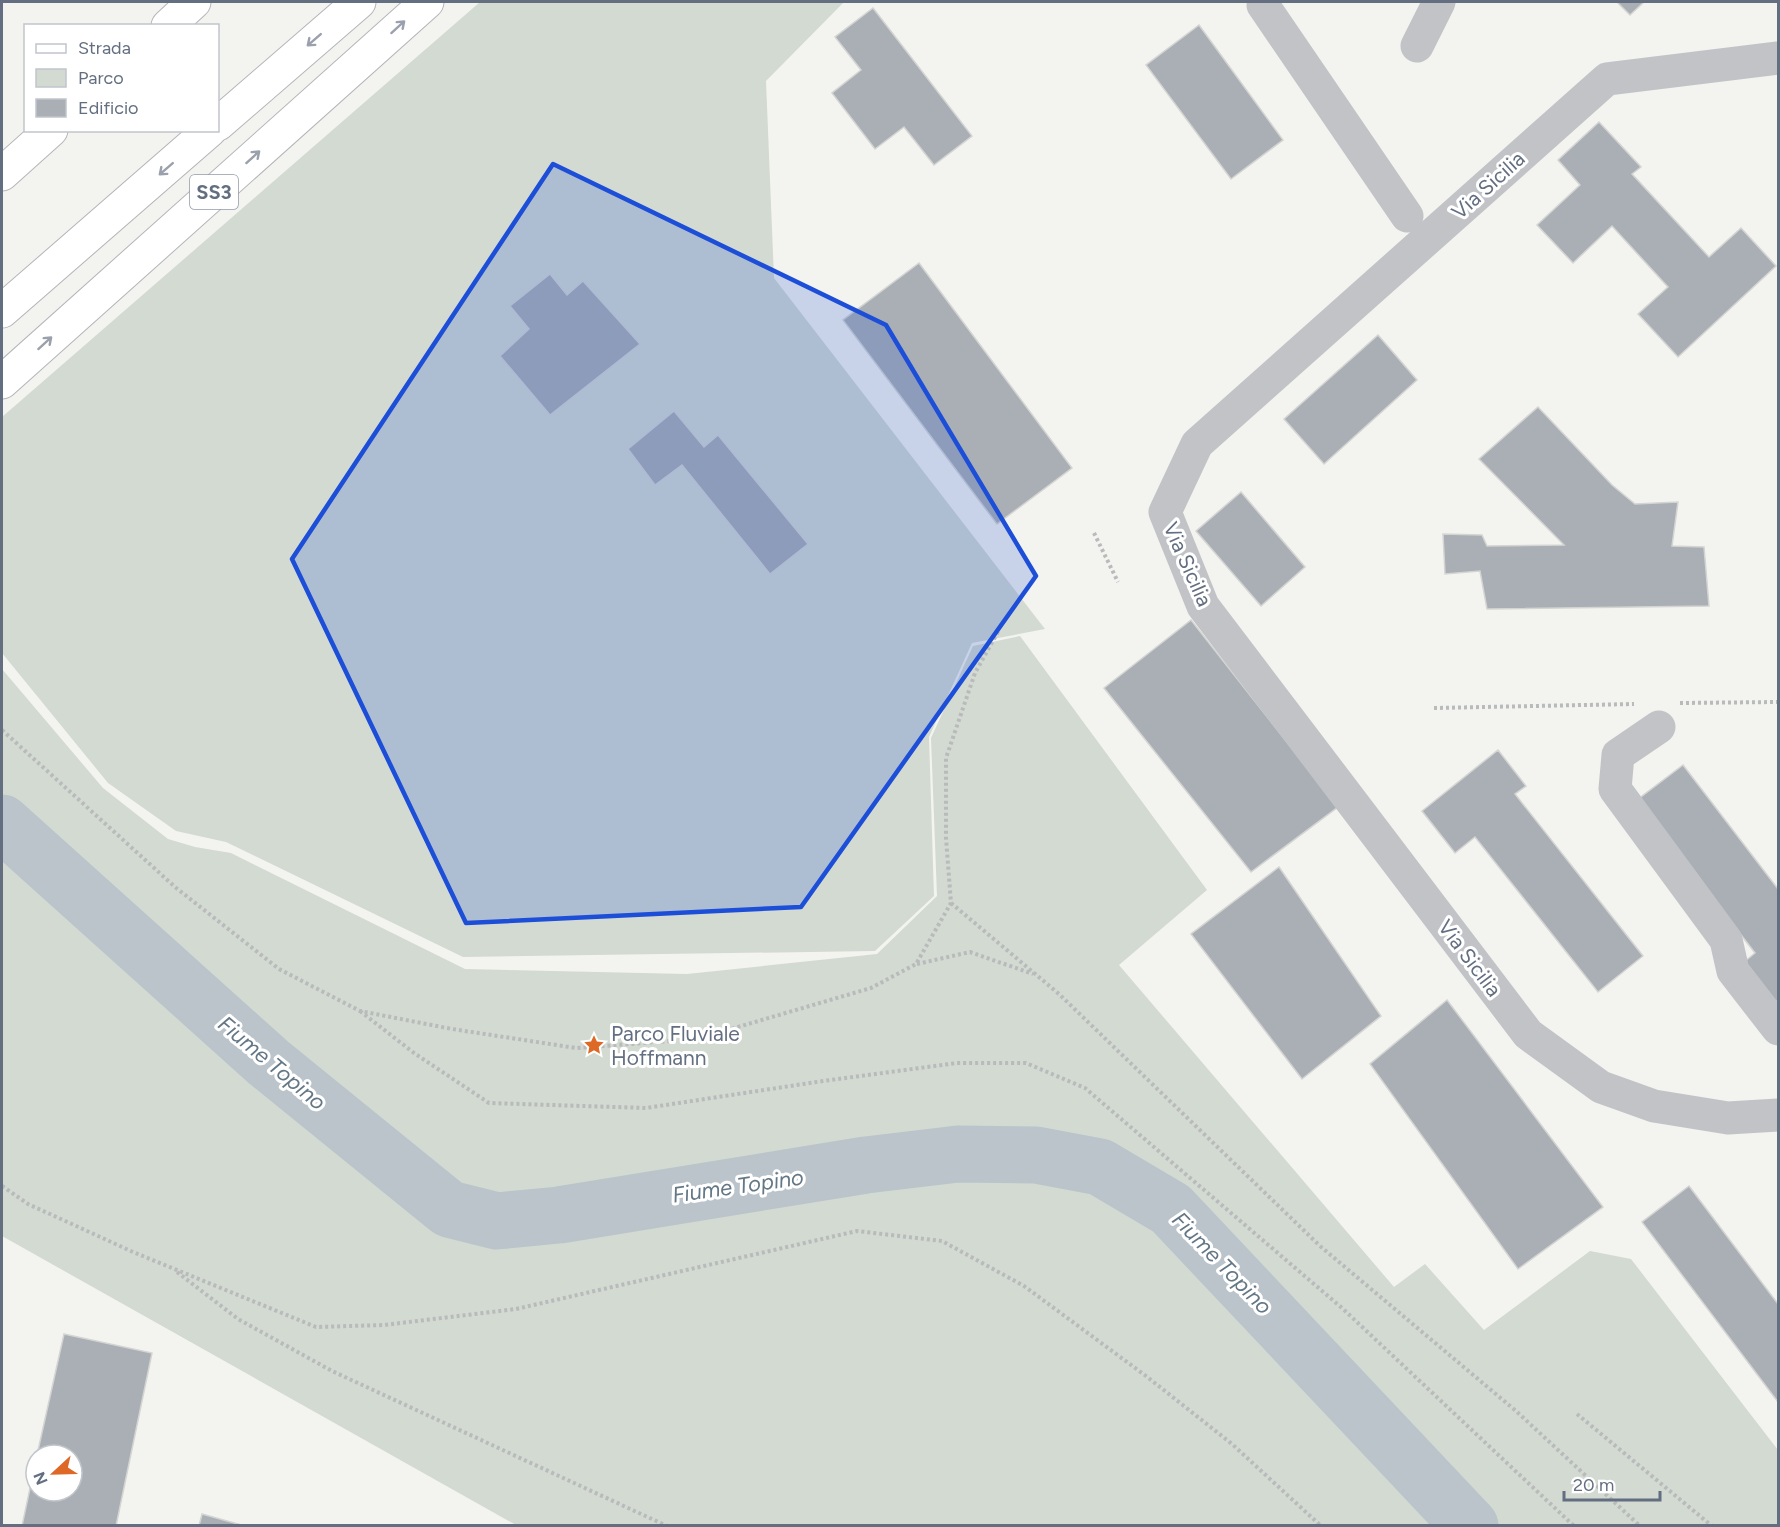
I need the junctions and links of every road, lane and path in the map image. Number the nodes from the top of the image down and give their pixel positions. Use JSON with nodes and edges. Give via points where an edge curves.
{"nodes":[{"id":1,"x":194,"y":2,"type":"edge"},
{"id":2,"x":358,"y":2,"type":"edge"},
{"id":3,"x":427,"y":2,"type":"edge"},
{"id":4,"x":1439,"y":2,"type":"edge"},
{"id":5,"x":1263,"y":5,"type":"dead end"},
{"id":6,"x":170,"y":24,"type":"edge"},
{"id":7,"x":1417,"y":46,"type":"dead end"},
{"id":8,"x":1779,"y":58,"type":"edge"},
{"id":9,"x":219,"y":123,"type":"edge"},
{"id":10,"x":49,"y":132,"type":"edge"},
{"id":11,"x":208,"y":132,"type":"edge"},
{"id":12,"x":2,"y":174,"type":"edge"},
{"id":13,"x":1407,"y":216,"type":"dead end"},
{"id":14,"x":2,"y":311,"type":"edge"},
{"id":15,"x":2,"y":382,"type":"edge"},
{"id":16,"x":1094,"y":533,"type":"dead end"},
{"id":17,"x":1118,"y":582,"type":"dead end"},
{"id":18,"x":999,"y":630,"type":"dead end"},
{"id":19,"x":1777,"y":702,"type":"edge"},
{"id":20,"x":1434,"y":708,"type":"dead end"},
{"id":21,"x":1779,"y":708,"type":"edge"},
{"id":22,"x":1658,"y":712,"type":"junction"},
{"id":23,"x":2,"y":730,"type":"edge"},
{"id":24,"x":951,"y":903,"type":"junction"},
{"id":25,"x":916,"y":964,"type":"junction"},
{"id":26,"x":1038,"y":976,"type":"junction"},
{"id":27,"x":360,"y":1011,"type":"junction"},
{"id":28,"x":1779,"y":1029,"type":"edge"},
{"id":29,"x":1779,"y":1114,"type":"edge"},
{"id":30,"x":2,"y":1186,"type":"edge"},
{"id":31,"x":171,"y":1268,"type":"junction"},
{"id":32,"x":1577,"y":1413,"type":"dead end"},
{"id":33,"x":668,"y":1526,"type":"edge"},
{"id":34,"x":1321,"y":1526,"type":"edge"},
{"id":35,"x":1574,"y":1526,"type":"edge"},
{"id":36,"x":1640,"y":1526,"type":"edge"},
{"id":37,"x":1713,"y":1526,"type":"edge"}],
"edges":[{"from":1,"to":6,"type":"main road"},
{"from":2,"to":9,"type":"main road","one_way":true},
{"from":15,"to":3,"type":"main road","number":"SS3","one_way":true},
{"from":4,"to":7,"type":"street"},
{"from":5,"to":13,"type":"street"},
{"from":8,"to":29,"type":"street","name":"Via Sicilia","via":[[1607,79],[1197,444],[1166,512],[1203,606],[1528,1034],[1601,1087],[1654,1107],[1728,1118]]},
{"from":10,"to":12,"type":"main road"},
{"from":11,"to":14,"type":"main road","number":"SS3","one_way":true},
{"from":16,"to":17,"type":"path"},
{"from":18,"to":24,"type":"path","via":[[975,673],[946,758]]},
{"from":19,"to":21,"type":"path"},
{"from":19,"to":22,"type":"path"},
{"from":20,"to":22,"type":"path"},
{"from":22,"to":28,"type":"street","via":[[1618,755],[1615,789],[1726,940],[1733,971]]},
{"from":23,"to":27,"type":"path","via":[[175,887],[279,969]]},
{"from":24,"to":25,"type":"path"},
{"from":24,"to":26,"type":"path"},
{"from":25,"to":26,"type":"path","via":[[970,952]]},
{"from":25,"to":27,"type":"path","via":[[871,988],[697,1039],[576,1048]]},
{"from":26,"to":36,"type":"path","via":[[1320,1246],[1516,1412]]},
{"from":27,"to":35,"type":"path","via":[[489,1103],[646,1108],[957,1063],[1026,1063],[1085,1088],[1342,1308]]},
{"from":30,"to":31,"type":"path","via":[[28,1204]]},
{"from":31,"to":33,"type":"path","via":[[238,1319],[332,1371]]},
{"from":31,"to":34,"type":"path","via":[[316,1327],[516,1310],[857,1231],[942,1241],[1024,1286],[1146,1376],[1232,1444]]},
{"from":32,"to":37,"type":"path"}]}
